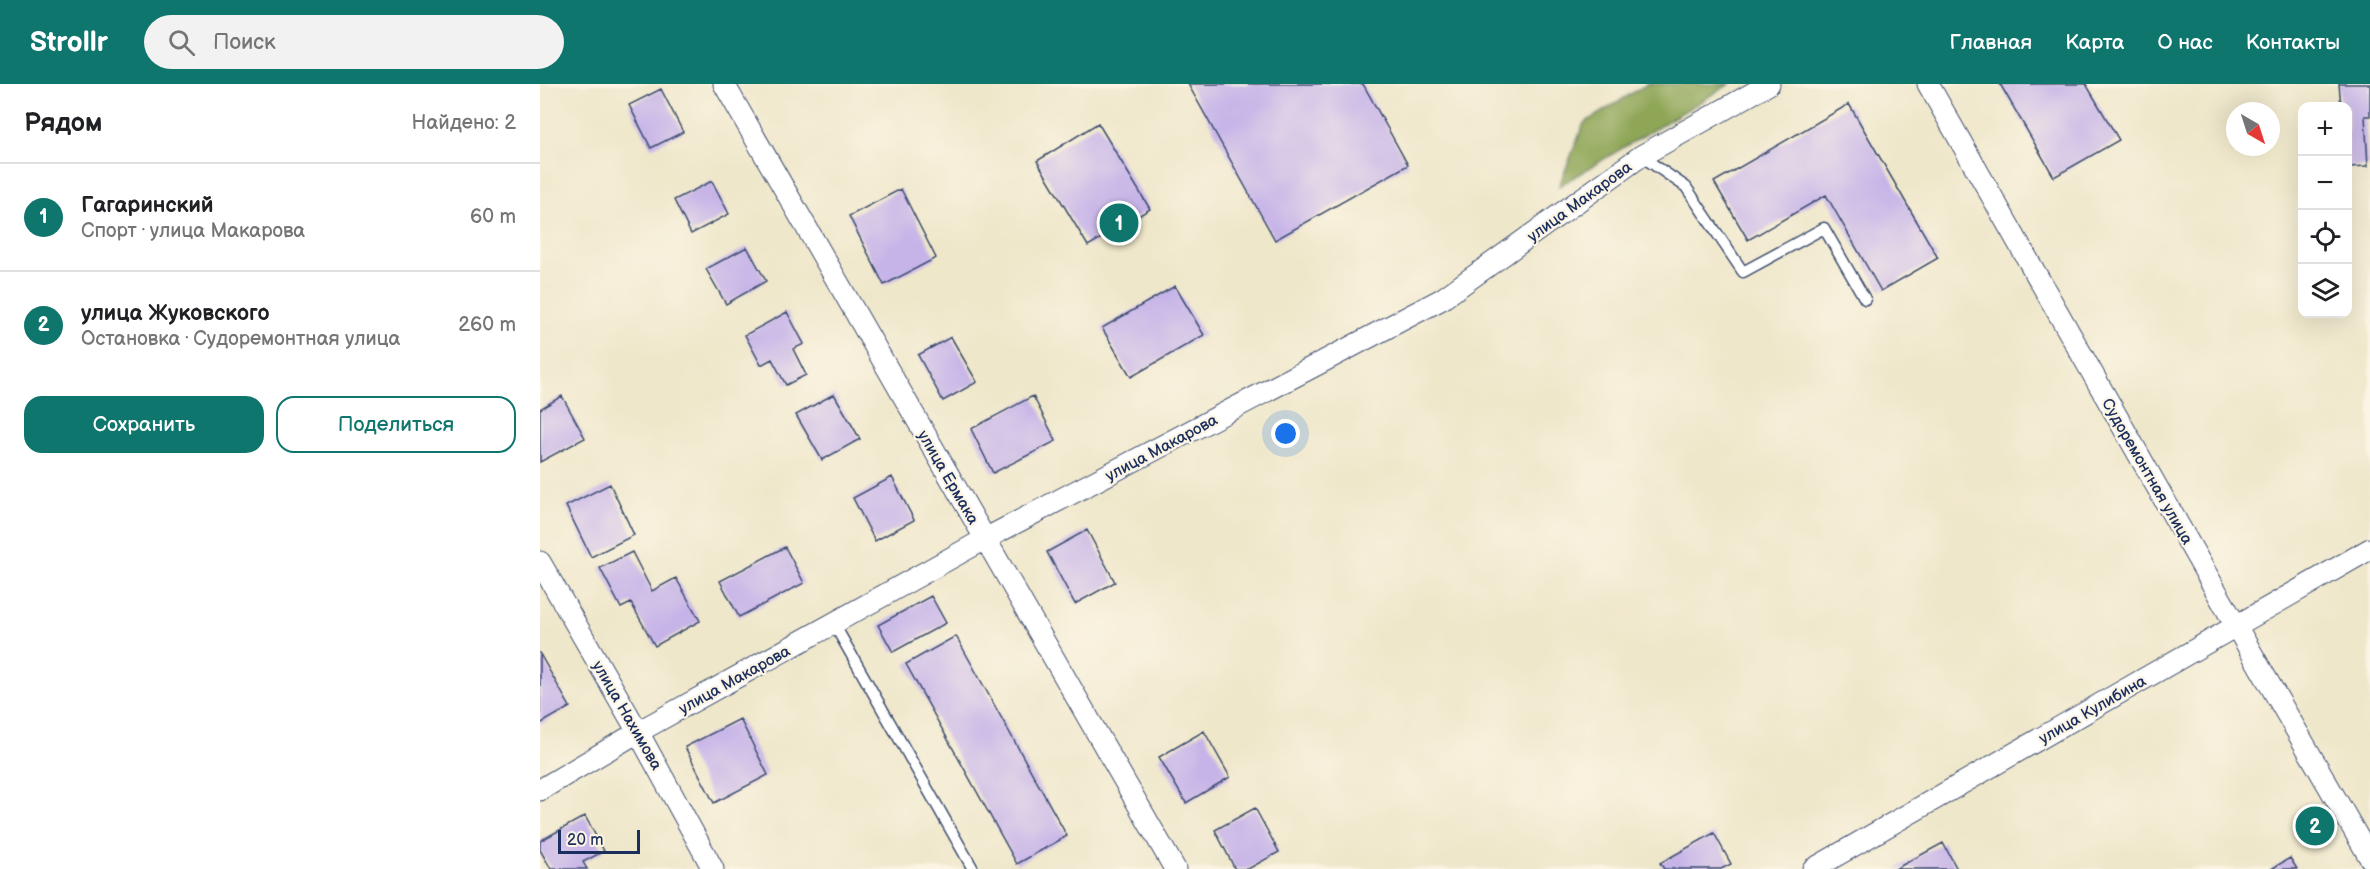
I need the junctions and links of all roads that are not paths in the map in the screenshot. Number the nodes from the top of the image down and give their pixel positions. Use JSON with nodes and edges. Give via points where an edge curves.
{"nodes":[{"id":1,"x":724,"y":84,"type":"edge"},
{"id":2,"x":1769,"y":84,"type":"edge"},
{"id":3,"x":1928,"y":84,"type":"edge"},
{"id":4,"x":1641,"y":156,"type":"junction"},
{"id":5,"x":1865,"y":299,"type":"dead end"},
{"id":6,"x":985,"y":539,"type":"junction"},
{"id":7,"x":2370,"y":549,"type":"edge"},
{"id":8,"x":540,"y":562,"type":"edge"},
{"id":9,"x":834,"y":624,"type":"junction"},
{"id":10,"x":2236,"y":626,"type":"junction"},
{"id":11,"x":638,"y":732,"type":"junction"},
{"id":12,"x":540,"y":790,"type":"edge"},
{"id":13,"x":2370,"y":858,"type":"edge"},
{"id":14,"x":713,"y":869,"type":"edge"},
{"id":15,"x":973,"y":869,"type":"edge"},
{"id":16,"x":1175,"y":869,"type":"edge"},
{"id":17,"x":1813,"y":869,"type":"edge"}],
"edges":[{"from":1,"to":6,"type":"street","name":"улица Ермака"},
{"from":2,"to":4,"type":"street","name":"улица Макарова"},
{"from":3,"to":10,"type":"street","name":"Судоремонтная улица"},
{"from":4,"to":5,"type":"lane","via":[[1686,187],[1743,272],[1824,228]]},
{"from":4,"to":6,"type":"street","name":"улица Макарова","via":[[1442,299]]},
{"from":6,"to":9,"type":"street","name":"улица Макарова"},
{"from":6,"to":16,"type":"street","name":"улица Ермака"},
{"from":7,"to":10,"type":"street","name":"улица Кулибина"},
{"from":8,"to":11,"type":"street","name":"улица Нахимова"},
{"from":9,"to":11,"type":"street","name":"улица Макарова"},
{"from":9,"to":15,"type":"lane"},
{"from":10,"to":13,"type":"street","name":"Судоремонтная улица"},
{"from":10,"to":17,"type":"street","name":"улица Кулибина"},
{"from":11,"to":12,"type":"street","name":"улица Макарова"},
{"from":11,"to":14,"type":"street","name":"улица Нахимова"}]}
